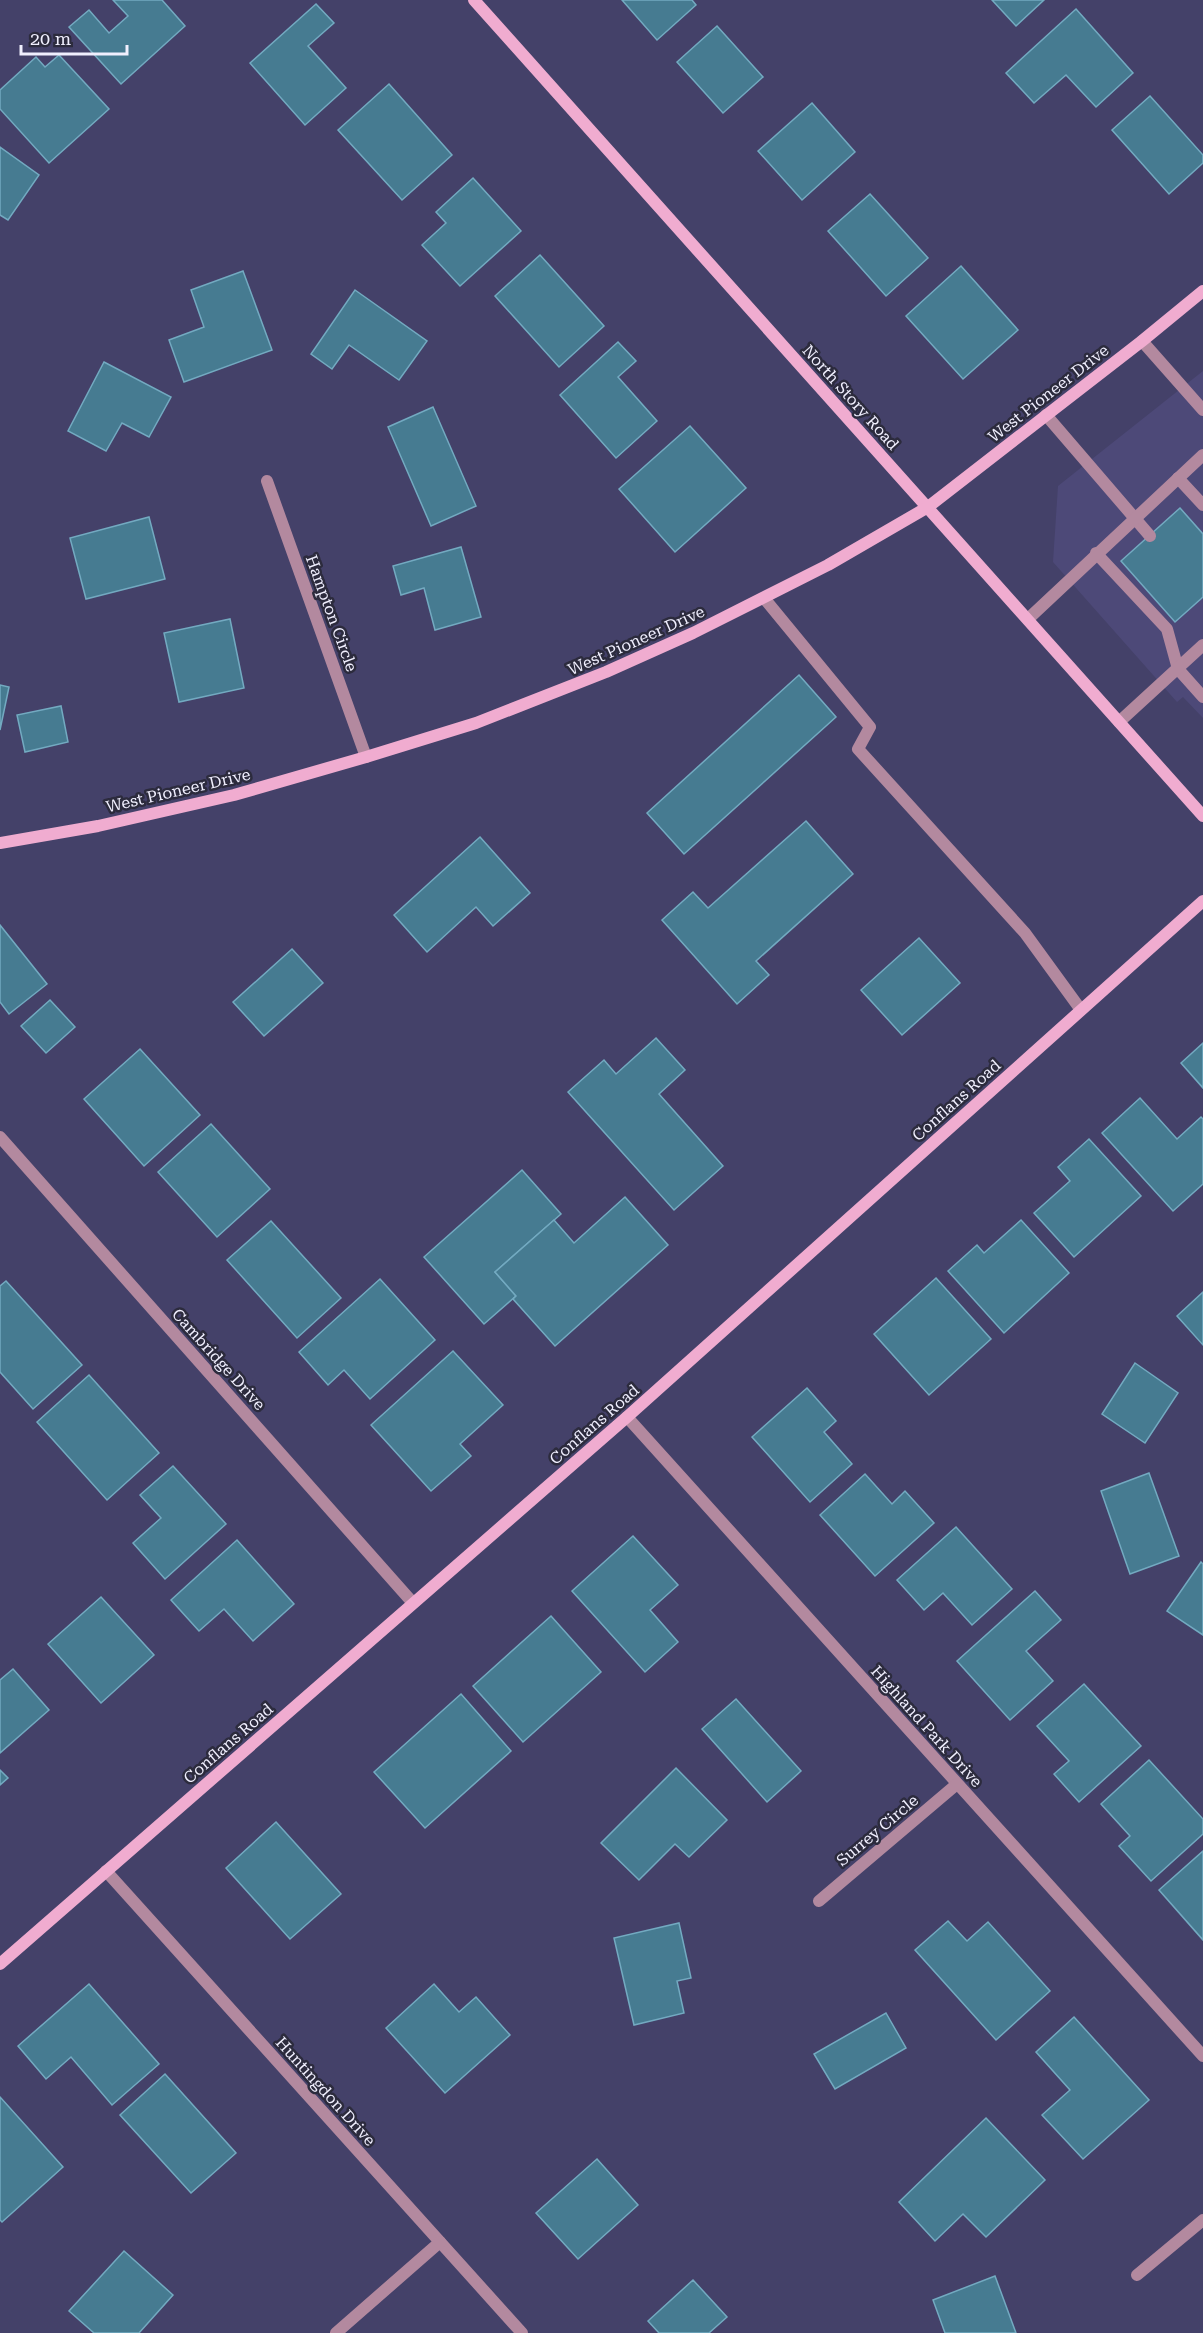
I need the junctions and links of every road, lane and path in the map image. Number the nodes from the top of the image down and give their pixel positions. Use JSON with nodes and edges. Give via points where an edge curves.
{"nodes":[{"id":1,"x":474,"y":0,"type":"edge"},
{"id":2,"x":1203,"y":291,"type":"edge"},
{"id":3,"x":1142,"y":341,"type":"junction"},
{"id":4,"x":1203,"y":410,"type":"edge"},
{"id":5,"x":1046,"y":415,"type":"junction"},
{"id":6,"x":1203,"y":455,"type":"edge"},
{"id":7,"x":1178,"y":478,"type":"junction"},
{"id":8,"x":267,"y":480,"type":"dead end"},
{"id":9,"x":1203,"y":505,"type":"edge"},
{"id":10,"x":928,"y":507,"type":"junction"},
{"id":11,"x":1134,"y":519,"type":"junction"},
{"id":12,"x":1150,"y":536,"type":"dead end"},
{"id":13,"x":1096,"y":554,"type":"junction"},
{"id":14,"x":764,"y":598,"type":"junction"},
{"id":15,"x":1028,"y":619,"type":"junction"},
{"id":16,"x":1203,"y":645,"type":"edge"},
{"id":17,"x":1178,"y":669,"type":"junction"},
{"id":18,"x":1203,"y":697,"type":"edge"},
{"id":19,"x":1119,"y":722,"type":"junction"},
{"id":20,"x":366,"y":757,"type":"junction"},
{"id":21,"x":1203,"y":816,"type":"edge"},
{"id":22,"x":0,"y":843,"type":"edge"},
{"id":23,"x":1203,"y":901,"type":"edge"},
{"id":24,"x":1082,"y":1010,"type":"junction"},
{"id":25,"x":0,"y":1137,"type":"edge"},
{"id":26,"x":627,"y":1417,"type":"junction"},
{"id":27,"x":413,"y":1603,"type":"junction"},
{"id":28,"x":957,"y":1784,"type":"junction"},
{"id":29,"x":106,"y":1871,"type":"junction"},
{"id":30,"x":819,"y":1901,"type":"dead end"},
{"id":31,"x":0,"y":1964,"type":"edge"},
{"id":32,"x":1203,"y":2056,"type":"edge"},
{"id":33,"x":1203,"y":2220,"type":"edge"},
{"id":34,"x":440,"y":2242,"type":"junction"},
{"id":35,"x":1137,"y":2275,"type":"dead end"},
{"id":36,"x":336,"y":2333,"type":"edge"},
{"id":37,"x":522,"y":2333,"type":"edge"}],
"edges":[{"from":1,"to":10,"type":"main road","name":"North Story Road"},
{"from":2,"to":3,"type":"main road","name":"West Pioneer Drive"},
{"from":3,"to":4,"type":"street"},
{"from":3,"to":5,"type":"main road","name":"West Pioneer Drive"},
{"from":5,"to":10,"type":"main road","name":"West Pioneer Drive"},
{"from":5,"to":11,"type":"street"},
{"from":6,"to":7,"type":"street"},
{"from":7,"to":9,"type":"street"},
{"from":7,"to":11,"type":"street"},
{"from":8,"to":20,"type":"street","name":"Hampton Circle"},
{"from":10,"to":14,"type":"main road","name":"West Pioneer Drive"},
{"from":10,"to":15,"type":"main road","name":"North Story Road"},
{"from":11,"to":12,"type":"street"},
{"from":11,"to":13,"type":"street"},
{"from":13,"to":15,"type":"street"},
{"from":13,"to":17,"type":"street","via":[[1167,629]]},
{"from":14,"to":20,"type":"main road","name":"West Pioneer Drive","via":[[606,672],[476,723]]},
{"from":14,"to":24,"type":"street","via":[[870,727],[858,749],[1024,933]]},
{"from":15,"to":19,"type":"main road","name":"North Story Road"},
{"from":16,"to":17,"type":"street"},
{"from":17,"to":18,"type":"street"},
{"from":17,"to":19,"type":"street"},
{"from":19,"to":21,"type":"main road","name":"North Story Road"},
{"from":20,"to":22,"type":"main road","name":"West Pioneer Drive","via":[[234,795],[98,826]]},
{"from":23,"to":24,"type":"main road","name":"Conflans Road"},
{"from":24,"to":26,"type":"main road","name":"Conflans Road"},
{"from":25,"to":27,"type":"street","name":"Cambridge Drive"},
{"from":26,"to":27,"type":"main road","name":"Conflans Road"},
{"from":26,"to":28,"type":"street","name":"Highland Park Drive"},
{"from":27,"to":29,"type":"main road","name":"Conflans Road"},
{"from":28,"to":30,"type":"street","name":"Surrey Circle"},
{"from":28,"to":32,"type":"street","name":"Highland Park Drive"},
{"from":29,"to":31,"type":"main road","name":"Conflans Road"},
{"from":29,"to":34,"type":"street","name":"Huntingdon Drive"},
{"from":33,"to":35,"type":"street"},
{"from":34,"to":36,"type":"street"},
{"from":34,"to":37,"type":"street","name":"Huntingdon Drive"}]}
